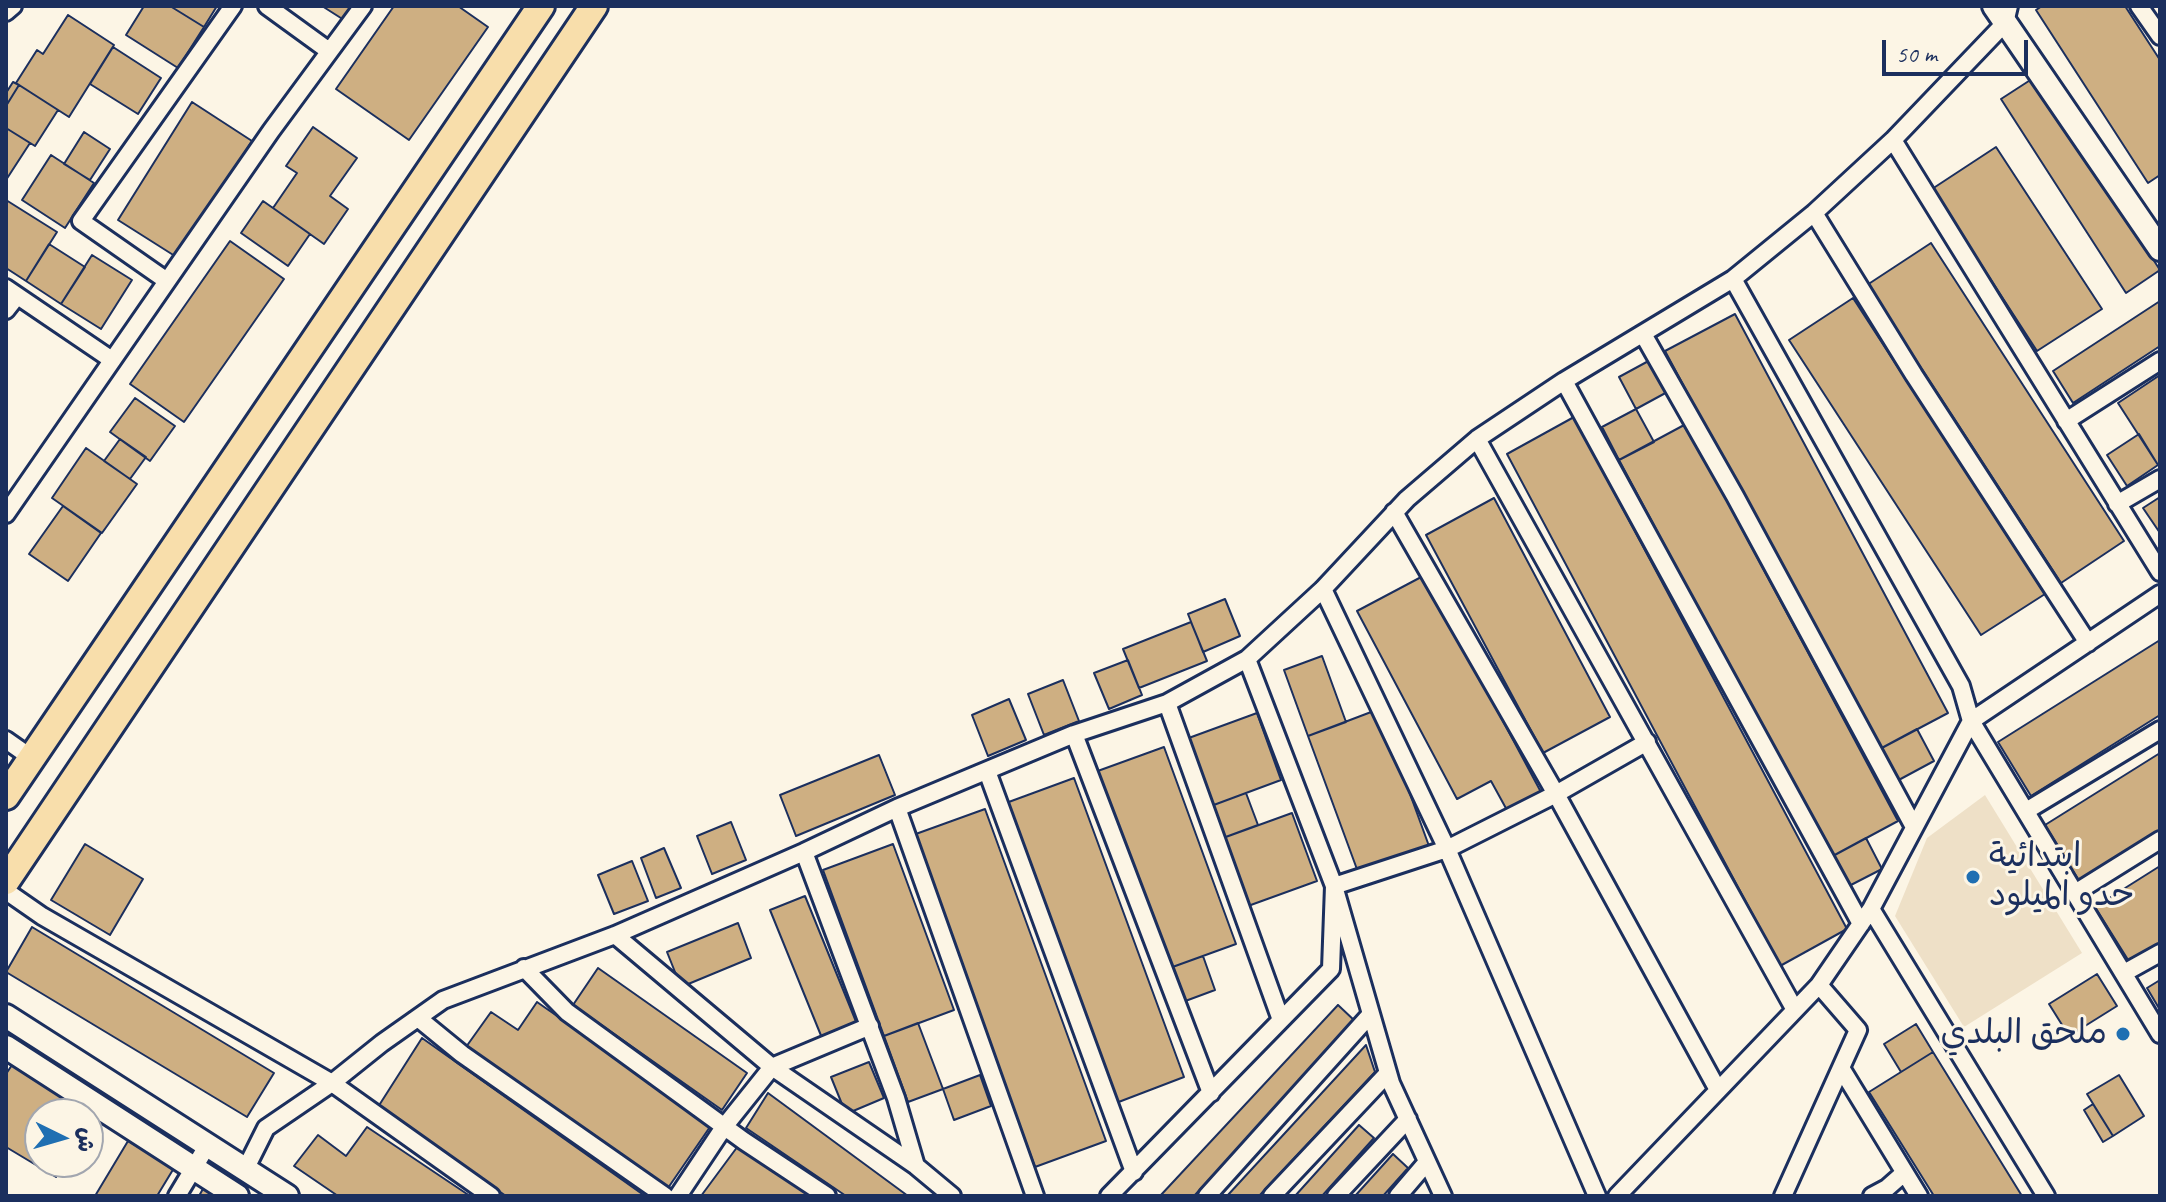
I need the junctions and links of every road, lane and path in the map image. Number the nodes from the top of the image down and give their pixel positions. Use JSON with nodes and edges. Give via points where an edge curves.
{"nodes":[{"id":1,"x":13,"y":6,"type":"edge"},
{"id":2,"x":233,"y":6,"type":"edge"},
{"id":3,"x":267,"y":6,"type":"edge"},
{"id":4,"x":363,"y":6,"type":"edge"},
{"id":5,"x":541,"y":6,"type":"edge"},
{"id":6,"x":594,"y":6,"type":"edge"},
{"id":7,"x":2139,"y":6,"type":"edge"},
{"id":8,"x":6,"y":12,"type":"edge"},
{"id":9,"x":2003,"y":12,"type":"edge"},
{"id":10,"x":2160,"y":36,"type":"edge"},
{"id":11,"x":329,"y":51,"type":"junction"},
{"id":12,"x":1893,"y":140,"type":"junction"},
{"id":13,"x":1814,"y":213,"type":"junction"},
{"id":14,"x":2160,"y":249,"type":"edge"},
{"id":15,"x":1733,"y":279,"type":"junction"},
{"id":16,"x":167,"y":281,"type":"junction"},
{"id":17,"x":11,"y":292,"type":"edge"},
{"id":18,"x":6,"y":310,"type":"edge"},
{"id":19,"x":1643,"y":334,"type":"junction"},
{"id":20,"x":112,"y":360,"type":"junction"},
{"id":21,"x":2160,"y":361,"type":"edge"},
{"id":22,"x":1564,"y":381,"type":"junction"},
{"id":23,"x":2066,"y":421,"type":"junction"},
{"id":24,"x":1477,"y":439,"type":"junction"},
{"id":25,"x":2160,"y":479,"type":"edge"},
{"id":26,"x":2117,"y":504,"type":"junction"},
{"id":27,"x":1394,"y":512,"type":"junction"},
{"id":28,"x":6,"y":514,"type":"edge"},
{"id":29,"x":2160,"y":572,"type":"edge"},
{"id":30,"x":1323,"y":589,"type":"junction"},
{"id":31,"x":2160,"y":594,"type":"edge"},
{"id":32,"x":2088,"y":643,"type":"junction"},
{"id":33,"x":1247,"y":659,"type":"junction"},
{"id":34,"x":1167,"y":703,"type":"junction"},
{"id":35,"x":1971,"y":721,"type":"junction"},
{"id":36,"x":2160,"y":730,"type":"edge"},
{"id":37,"x":1074,"y":734,"type":"junction"},
{"id":38,"x":6,"y":740,"type":"edge"},
{"id":39,"x":1647,"y":742,"type":"junction"},
{"id":40,"x":33,"y":759,"type":"junction"},
{"id":41,"x":987,"y":771,"type":"junction"},
{"id":42,"x":1556,"y":794,"type":"junction"},
{"id":43,"x":6,"y":796,"type":"edge"},
{"id":44,"x":897,"y":808,"type":"junction"},
{"id":45,"x":2026,"y":811,"type":"junction"},
{"id":46,"x":1914,"y":827,"type":"junction"},
{"id":47,"x":2160,"y":840,"type":"edge"},
{"id":48,"x":1447,"y":849,"type":"junction"},
{"id":49,"x":804,"y":852,"type":"junction"},
{"id":50,"x":6,"y":881,"type":"edge"},
{"id":51,"x":1334,"y":886,"type":"junction"},
{"id":52,"x":6,"y":891,"type":"edge"},
{"id":53,"x":2075,"y":893,"type":"junction"},
{"id":54,"x":1871,"y":909,"type":"junction"},
{"id":55,"x":1861,"y":924,"type":"junction"},
{"id":56,"x":615,"y":935,"type":"junction"},
{"id":57,"x":2160,"y":953,"type":"edge"},
{"id":58,"x":524,"y":968,"type":"junction"},
{"id":59,"x":2124,"y":973,"type":"junction"},
{"id":60,"x":1819,"y":985,"type":"junction"},
{"id":61,"x":1795,"y":1010,"type":"junction"},
{"id":62,"x":1370,"y":1015,"type":"junction"},
{"id":63,"x":6,"y":1016,"type":"edge"},
{"id":64,"x":418,"y":1018,"type":"junction"},
{"id":65,"x":1281,"y":1020,"type":"junction"},
{"id":66,"x":870,"y":1026,"type":"junction"},
{"id":67,"x":2160,"y":1034,"type":"edge"},
{"id":68,"x":6,"y":1047,"type":"edge"},
{"id":69,"x":772,"y":1067,"type":"junction"},
{"id":70,"x":1841,"y":1068,"type":"junction"},
{"id":71,"x":1388,"y":1073,"type":"junction"},
{"id":72,"x":332,"y":1083,"type":"junction"},
{"id":73,"x":1718,"y":1090,"type":"junction"},
{"id":74,"x":1211,"y":1093,"type":"junction"},
{"id":75,"x":1408,"y":1119,"type":"junction"},
{"id":76,"x":724,"y":1127,"type":"junction"},
{"id":77,"x":207,"y":1146,"type":"junction"},
{"id":78,"x":1427,"y":1162,"type":"junction"},
{"id":79,"x":916,"y":1166,"type":"junction"},
{"id":80,"x":193,"y":1168,"type":"junction"},
{"id":81,"x":245,"y":1170,"type":"junction"},
{"id":82,"x":1134,"y":1172,"type":"junction"},
{"id":83,"x":1904,"y":1173,"type":"junction"},
{"id":84,"x":177,"y":1196,"type":"edge"},
{"id":85,"x":237,"y":1196,"type":"edge"},
{"id":86,"x":287,"y":1196,"type":"edge"},
{"id":87,"x":491,"y":1196,"type":"edge"},
{"id":88,"x":665,"y":1196,"type":"edge"},
{"id":89,"x":678,"y":1196,"type":"edge"},
{"id":90,"x":827,"y":1196,"type":"edge"},
{"id":91,"x":952,"y":1196,"type":"edge"},
{"id":92,"x":1035,"y":1196,"type":"edge"},
{"id":93,"x":1109,"y":1196,"type":"edge"},
{"id":94,"x":1207,"y":1196,"type":"edge"},
{"id":95,"x":1272,"y":1196,"type":"edge"},
{"id":96,"x":1336,"y":1196,"type":"edge"},
{"id":97,"x":1398,"y":1196,"type":"edge"},
{"id":98,"x":1443,"y":1196,"type":"edge"},
{"id":99,"x":1597,"y":1196,"type":"edge"},
{"id":100,"x":1617,"y":1196,"type":"edge"},
{"id":101,"x":1783,"y":1196,"type":"edge"},
{"id":102,"x":1872,"y":1196,"type":"edge"},
{"id":103,"x":1919,"y":1196,"type":"edge"},
{"id":104,"x":2046,"y":1196,"type":"edge"}],
"edges":[{"from":1,"to":8,"type":"street"},
{"from":2,"to":16,"type":"street","via":[[81,221]]},
{"from":3,"to":11,"type":"street"},
{"from":4,"to":11,"type":"street"},
{"from":5,"to":40,"type":"main road"},
{"from":6,"to":50,"type":"main road"},
{"from":7,"to":10,"type":"street"},
{"from":9,"to":12,"type":"street"},
{"from":9,"to":14,"type":"main road"},
{"from":11,"to":16,"type":"street"},
{"from":12,"to":13,"type":"street"},
{"from":12,"to":23,"type":"street"},
{"from":13,"to":15,"type":"street"},
{"from":13,"to":32,"type":"street"},
{"from":15,"to":19,"type":"street"},
{"from":15,"to":35,"type":"street","via":[[1961,686]]},
{"from":16,"to":20,"type":"street"},
{"from":17,"to":18,"type":"street"},
{"from":17,"to":20,"type":"street"},
{"from":19,"to":22,"type":"street"},
{"from":19,"to":46,"type":"street"},
{"from":20,"to":28,"type":"street"},
{"from":21,"to":23,"type":"street"},
{"from":22,"to":24,"type":"street"},
{"from":22,"to":55,"type":"street"},
{"from":23,"to":26,"type":"street"},
{"from":24,"to":27,"type":"street"},
{"from":24,"to":39,"type":"street"},
{"from":25,"to":26,"type":"street"},
{"from":26,"to":29,"type":"street"},
{"from":27,"to":30,"type":"street"},
{"from":27,"to":42,"type":"street"},
{"from":30,"to":33,"type":"street"},
{"from":30,"to":48,"type":"street"},
{"from":31,"to":32,"type":"street"},
{"from":32,"to":35,"type":"street"},
{"from":33,"to":34,"type":"street"},
{"from":33,"to":51,"type":"street"},
{"from":34,"to":37,"type":"street"},
{"from":34,"to":65,"type":"street"},
{"from":35,"to":45,"type":"street"},
{"from":35,"to":46,"type":"street"},
{"from":36,"to":45,"type":"street"},
{"from":37,"to":41,"type":"street"},
{"from":37,"to":74,"type":"street"},
{"from":38,"to":40,"type":"street"},
{"from":39,"to":42,"type":"street"},
{"from":39,"to":61,"type":"street"},
{"from":40,"to":43,"type":"main road"},
{"from":41,"to":44,"type":"street"},
{"from":41,"to":82,"type":"street"},
{"from":42,"to":48,"type":"street"},
{"from":42,"to":73,"type":"street"},
{"from":44,"to":49,"type":"street"},
{"from":44,"to":92,"type":"street"},
{"from":45,"to":53,"type":"street"},
{"from":46,"to":54,"type":"street"},
{"from":47,"to":53,"type":"street"},
{"from":48,"to":51,"type":"street"},
{"from":48,"to":99,"type":"street"},
{"from":49,"to":56,"type":"street"},
{"from":49,"to":66,"type":"street"},
{"from":51,"to":62,"type":"street"},
{"from":51,"to":65,"type":"street","via":[[1331,969]]},
{"from":52,"to":72,"type":"street"},
{"from":53,"to":59,"type":"street"},
{"from":54,"to":55,"type":"street"},
{"from":54,"to":104,"type":"street"},
{"from":55,"to":60,"type":"street"},
{"from":56,"to":58,"type":"street"},
{"from":56,"to":69,"type":"street"},
{"from":57,"to":59,"type":"street"},
{"from":58,"to":64,"type":"street","via":[[443,1000]]},
{"from":58,"to":76,"type":"street","via":[[567,1012]]},
{"from":59,"to":67,"type":"street"},
{"from":60,"to":61,"type":"street"},
{"from":60,"to":70,"type":"street","via":[[1858,1030]]},
{"from":61,"to":73,"type":"street"},
{"from":62,"to":71,"type":"street"},
{"from":62,"to":94,"type":"street"},
{"from":63,"to":77,"type":"main road"},
{"from":64,"to":72,"type":"street"},
{"from":64,"to":88,"type":"street"},
{"from":65,"to":74,"type":"street"},
{"from":66,"to":69,"type":"street"},
{"from":66,"to":79,"type":"street"},
{"from":68,"to":80,"type":"main road"},
{"from":69,"to":76,"type":"street"},
{"from":69,"to":79,"type":"street"},
{"from":70,"to":83,"type":"street"},
{"from":70,"to":101,"type":"street"},
{"from":71,"to":75,"type":"street"},
{"from":71,"to":95,"type":"street"},
{"from":72,"to":81,"type":"street","via":[[266,1128]]},
{"from":72,"to":87,"type":"street"},
{"from":73,"to":100,"type":"street"},
{"from":74,"to":82,"type":"street"},
{"from":75,"to":78,"type":"street"},
{"from":75,"to":96,"type":"street"},
{"from":76,"to":89,"type":"street"},
{"from":76,"to":90,"type":"street"},
{"from":77,"to":80,"type":"street"},
{"from":77,"to":81,"type":"main road"},
{"from":78,"to":97,"type":"street"},
{"from":78,"to":98,"type":"street"},
{"from":79,"to":91,"type":"street"},
{"from":80,"to":84,"type":"street"},
{"from":80,"to":85,"type":"main road"},
{"from":81,"to":86,"type":"main road"},
{"from":82,"to":93,"type":"street"},
{"from":83,"to":102,"type":"street"},
{"from":83,"to":103,"type":"street"}]}
